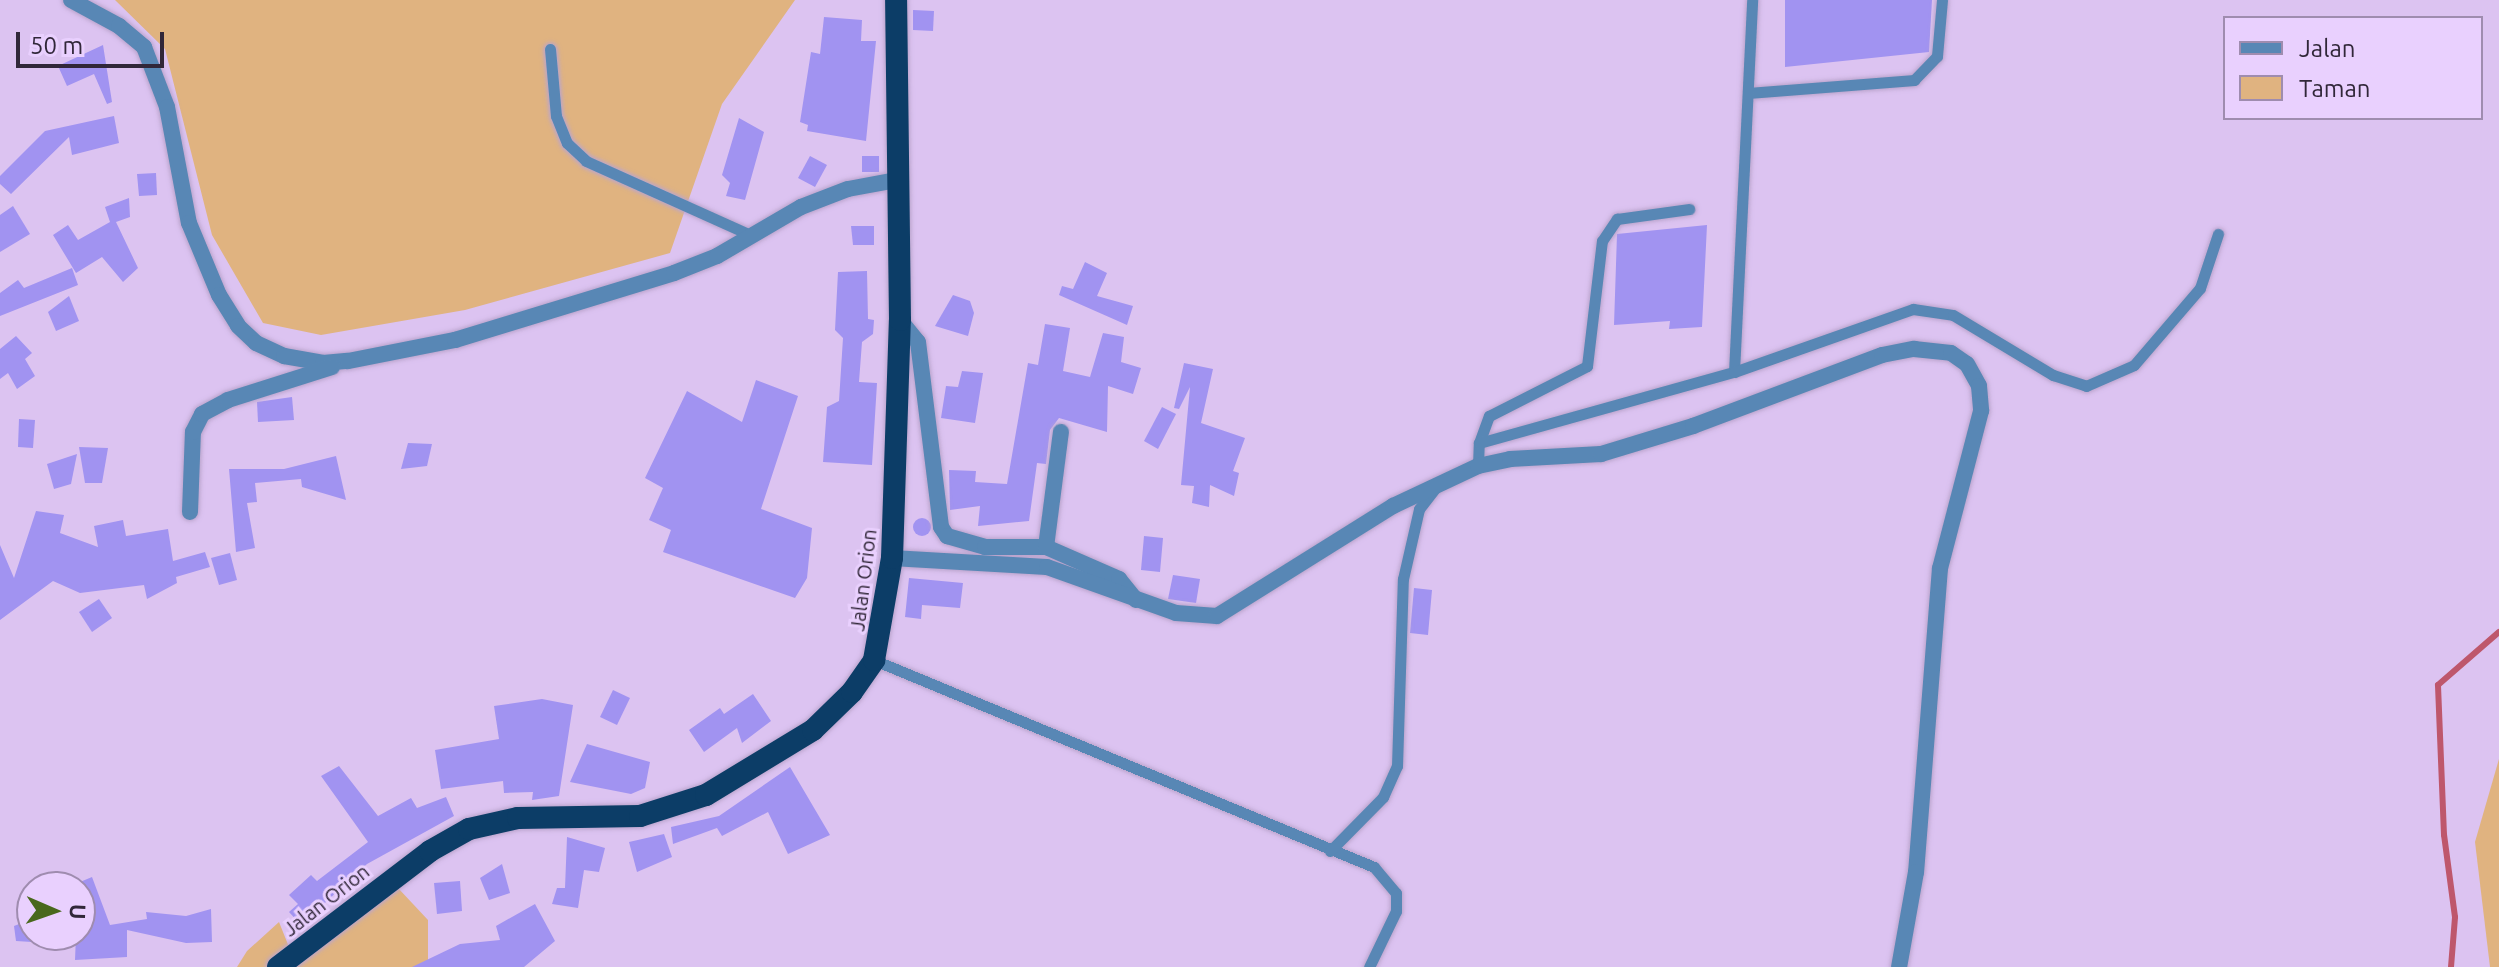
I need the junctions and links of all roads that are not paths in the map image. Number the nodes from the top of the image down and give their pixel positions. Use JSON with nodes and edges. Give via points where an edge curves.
{"nodes":[{"id":1,"x":71,"y":0,"type":"edge"},
{"id":2,"x":896,"y":0,"type":"edge"},
{"id":3,"x":1752,"y":0,"type":"edge"},
{"id":4,"x":1942,"y":0,"type":"edge"},
{"id":5,"x":550,"y":49,"type":"dead end"},
{"id":6,"x":1748,"y":93,"type":"junction"},
{"id":7,"x":897,"y":180,"type":"junction"},
{"id":8,"x":1689,"y":209,"type":"dead end"},
{"id":9,"x":2218,"y":234,"type":"dead end"},
{"id":10,"x":751,"y":235,"type":"junction"},
{"id":11,"x":900,"y":320,"type":"junction"},
{"id":12,"x":348,"y":361,"type":"junction"},
{"id":13,"x":1734,"y":372,"type":"junction"},
{"id":14,"x":1061,"y":432,"type":"dead end"},
{"id":15,"x":1479,"y":443,"type":"junction"},
{"id":16,"x":1478,"y":466,"type":"junction"},
{"id":17,"x":1439,"y":483,"type":"junction"},
{"id":18,"x":190,"y":512,"type":"dead end"},
{"id":19,"x":1046,"y":547,"type":"junction"},
{"id":20,"x":892,"y":558,"type":"junction"},
{"id":21,"x":1137,"y":600,"type":"junction"},
{"id":22,"x":874,"y":660,"type":"junction"},
{"id":23,"x":1330,"y":851,"type":"junction"},
{"id":24,"x":278,"y":967,"type":"edge"},
{"id":25,"x":1369,"y":967,"type":"edge"},
{"id":26,"x":1899,"y":967,"type":"edge"}],
"edges":[{"from":1,"to":12,"type":"street","via":[[119,26],[144,47],[167,107],[189,223],[238,326],[256,343],[284,356]]},
{"from":2,"to":7,"type":"highway","name":"Jalan Orion"},
{"from":3,"to":6,"type":"lane"},
{"from":4,"to":6,"type":"lane","via":[[1937,56],[1914,80]]},
{"from":5,"to":10,"type":"lane","via":[[556,116],[567,143],[586,161]]},
{"from":6,"to":13,"type":"lane"},
{"from":7,"to":10,"type":"street","via":[[837,193]]},
{"from":7,"to":11,"type":"highway","name":"Jalan Orion"},
{"from":8,"to":15,"type":"lane","via":[[1617,219],[1602,241],[1587,366],[1489,416]]},
{"from":9,"to":13,"type":"lane","via":[[2200,288],[2134,365],[2086,386],[2053,375],[1935,309],[1891,314]]},
{"from":10,"to":12,"type":"street","via":[[674,273],[455,340]]},
{"from":11,"to":19,"type":"street","via":[[918,342],[941,527],[960,543]]},
{"from":11,"to":20,"type":"highway","name":"Jalan Orion"},
{"from":12,"to":18,"type":"street","via":[[228,400],[202,414],[193,432]]},
{"from":13,"to":15,"type":"lane"},
{"from":14,"to":19,"type":"street"},
{"from":15,"to":16,"type":"lane"},
{"from":16,"to":17,"type":"street"},
{"from":16,"to":26,"type":"street","via":[[1601,454],[1897,351],[1942,351],[1967,364],[1979,386],[1981,411],[1940,568],[1917,857]]},
{"from":17,"to":21,"type":"street","via":[[1312,554],[1225,614],[1200,618]]},
{"from":17,"to":23,"type":"lane","via":[[1419,509],[1403,579],[1397,766],[1383,797]]},
{"from":19,"to":21,"type":"street","via":[[1119,579]]},
{"from":20,"to":21,"type":"street","via":[[1047,567]]},
{"from":20,"to":22,"type":"highway","name":"Jalan Orion"},
{"from":22,"to":23,"type":"lane"},
{"from":22,"to":24,"type":"highway","name":"Jalan Orion","via":[[852,692],[813,730],[706,795],[640,816],[518,818],[469,829],[430,851]]},
{"from":23,"to":25,"type":"lane","via":[[1374,867],[1396,893],[1396,911]]}]}
